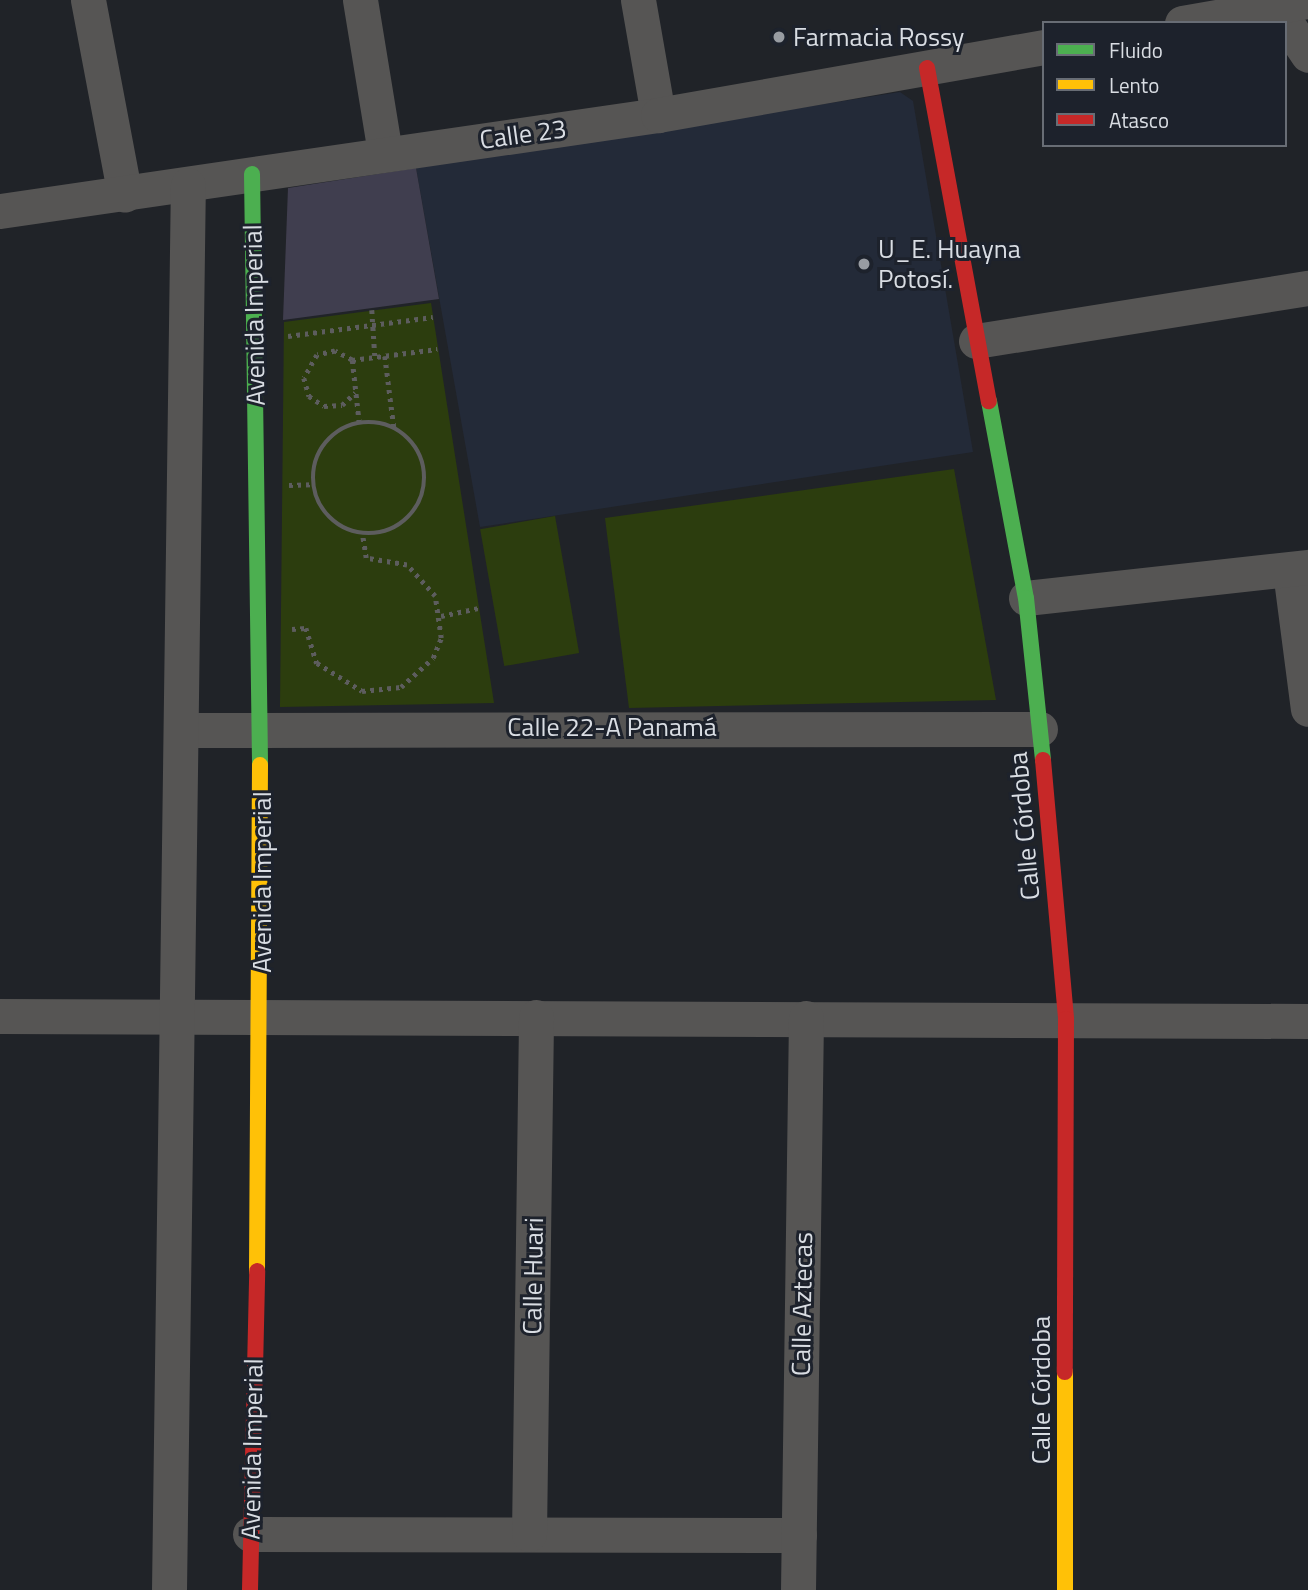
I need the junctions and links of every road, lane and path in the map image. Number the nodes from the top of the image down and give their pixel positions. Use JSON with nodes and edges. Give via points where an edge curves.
{"nodes":[{"id":1,"x":88,"y":0,"type":"edge"},
{"id":2,"x":360,"y":0,"type":"edge"},
{"id":3,"x":638,"y":0,"type":"edge"},
{"id":4,"x":1285,"y":3,"type":"edge"},
{"id":5,"x":1192,"y":21,"type":"edge"},
{"id":6,"x":1042,"y":47,"type":"edge"},
{"id":7,"x":1308,"y":55,"type":"edge"},
{"id":8,"x":928,"y":68,"type":"junction"},
{"id":9,"x":658,"y":115,"type":"junction"},
{"id":10,"x":385,"y":153,"type":"junction"},
{"id":11,"x":252,"y":174,"type":"junction"},
{"id":12,"x":188,"y":185,"type":"junction"},
{"id":13,"x":125,"y":195,"type":"junction"},
{"id":14,"x":0,"y":211,"type":"edge"},
{"id":15,"x":1308,"y":288,"type":"edge"},
{"id":16,"x":372,"y":310,"type":"dead end"},
{"id":17,"x":433,"y":317,"type":"dead end"},
{"id":18,"x":372,"y":325,"type":"junction"},
{"id":19,"x":254,"y":341,"type":"junction"},
{"id":20,"x":976,"y":341,"type":"junction"},
{"id":21,"x":437,"y":349,"type":"dead end"},
{"id":22,"x":385,"y":356,"type":"junction"},
{"id":23,"x":375,"y":357,"type":"junction"},
{"id":24,"x":352,"y":360,"type":"junction"},
{"id":25,"x":356,"y":393,"type":"junction"},
{"id":26,"x":359,"y":423,"type":"junction"},
{"id":27,"x":394,"y":428,"type":"junction"},
{"id":28,"x":362,"y":534,"type":"junction"},
{"id":29,"x":1299,"y":569,"type":"edge"},
{"id":30,"x":1026,"y":598,"type":"junction"},
{"id":31,"x":479,"y":608,"type":"dead end"},
{"id":32,"x":441,"y":616,"type":"junction"},
{"id":33,"x":306,"y":628,"type":"dead end"},
{"id":34,"x":1308,"y":709,"type":"edge"},
{"id":35,"x":262,"y":726,"type":"junction"},
{"id":36,"x":1040,"y":729,"type":"junction"},
{"id":37,"x":184,"y":730,"type":"junction"},
{"id":38,"x":0,"y":1016,"type":"edge"},
{"id":39,"x":179,"y":1016,"type":"junction"},
{"id":40,"x":263,"y":1017,"type":"junction"},
{"id":41,"x":536,"y":1017,"type":"junction"},
{"id":42,"x":806,"y":1018,"type":"junction"},
{"id":43,"x":1066,"y":1019,"type":"junction"},
{"id":44,"x":1308,"y":1021,"type":"edge"},
{"id":45,"x":250,"y":1534,"type":"junction"},
{"id":46,"x":530,"y":1534,"type":"junction"},
{"id":47,"x":799,"y":1535,"type":"junction"},
{"id":48,"x":169,"y":1590,"type":"edge"},
{"id":49,"x":250,"y":1590,"type":"edge"},
{"id":50,"x":799,"y":1590,"type":"edge"},
{"id":51,"x":1065,"y":1590,"type":"edge"}],
"edges":[{"from":1,"to":13,"type":"street"},
{"from":2,"to":10,"type":"street"},
{"from":3,"to":9,"type":"street"},
{"from":4,"to":5,"type":"street"},
{"from":4,"to":7,"type":"street"},
{"from":6,"to":8,"type":"street","name":"Calle 23"},
{"from":8,"to":9,"type":"street","name":"Calle 23"},
{"from":8,"to":20,"type":"street","name":"Calle Córdoba"},
{"from":9,"to":10,"type":"street","name":"Calle 23"},
{"from":10,"to":11,"type":"street","name":"Calle 23"},
{"from":11,"to":12,"type":"street","name":"Calle 23"},
{"from":11,"to":19,"type":"street","name":"Avenida Imperial"},
{"from":12,"to":13,"type":"street","name":"Calle 23"},
{"from":12,"to":37,"type":"street"},
{"from":13,"to":14,"type":"street","name":"Calle 23"},
{"from":15,"to":20,"type":"street"},
{"from":16,"to":18,"type":"path"},
{"from":17,"to":18,"type":"path"},
{"from":18,"to":19,"type":"path"},
{"from":18,"to":23,"type":"path"},
{"from":19,"to":35,"type":"street","name":"Avenida Imperial"},
{"from":20,"to":30,"type":"street","name":"Calle Córdoba"},
{"from":21,"to":22,"type":"path"},
{"from":22,"to":23,"type":"path"},
{"from":22,"to":27,"type":"path"},
{"from":23,"to":24,"type":"path"},
{"from":24,"to":25,"type":"path"},
{"from":24,"to":25,"type":"path","via":[[335,351],[317,355],[306,369],[305,387],[315,402],[333,407]]},
{"from":25,"to":26,"type":"path"},
{"from":26,"to":27,"type":"path"},
{"from":26,"to":28,"type":"path","via":[[319,451],[313,484],[328,518]]},
{"from":27,"to":28,"type":"path","via":[[419,451],[425,485],[410,517],[388,531]]},
{"from":28,"to":32,"type":"path","via":[[366,558],[407,565],[435,596]]},
{"from":29,"to":30,"type":"street"},
{"from":29,"to":34,"type":"street"},
{"from":30,"to":36,"type":"street","name":"Calle Córdoba"},
{"from":31,"to":32,"type":"path"},
{"from":32,"to":33,"type":"path","via":[[441,638],[420,675],[380,692],[362,691],[329,676]]},
{"from":35,"to":36,"type":"street","name":"Calle 22-A Panamá"},
{"from":35,"to":37,"type":"street","name":"Calle 22-A Panamá"},
{"from":35,"to":40,"type":"street","name":"Avenida Imperial"},
{"from":36,"to":43,"type":"street","name":"Calle Córdoba"},
{"from":37,"to":39,"type":"street"},
{"from":38,"to":39,"type":"street"},
{"from":39,"to":40,"type":"street"},
{"from":39,"to":48,"type":"street"},
{"from":40,"to":41,"type":"street"},
{"from":40,"to":45,"type":"street","name":"Avenida Imperial"},
{"from":41,"to":42,"type":"street"},
{"from":41,"to":46,"type":"street","name":"Calle Huari"},
{"from":42,"to":43,"type":"street"},
{"from":42,"to":47,"type":"street","name":"Calle Aztecas"},
{"from":43,"to":44,"type":"street"},
{"from":43,"to":51,"type":"street","name":"Calle Córdoba"},
{"from":45,"to":46,"type":"street"},
{"from":45,"to":49,"type":"street","name":"Avenida Imperial"},
{"from":46,"to":47,"type":"street"},
{"from":47,"to":50,"type":"street","name":"Calle Aztecas"}]}
